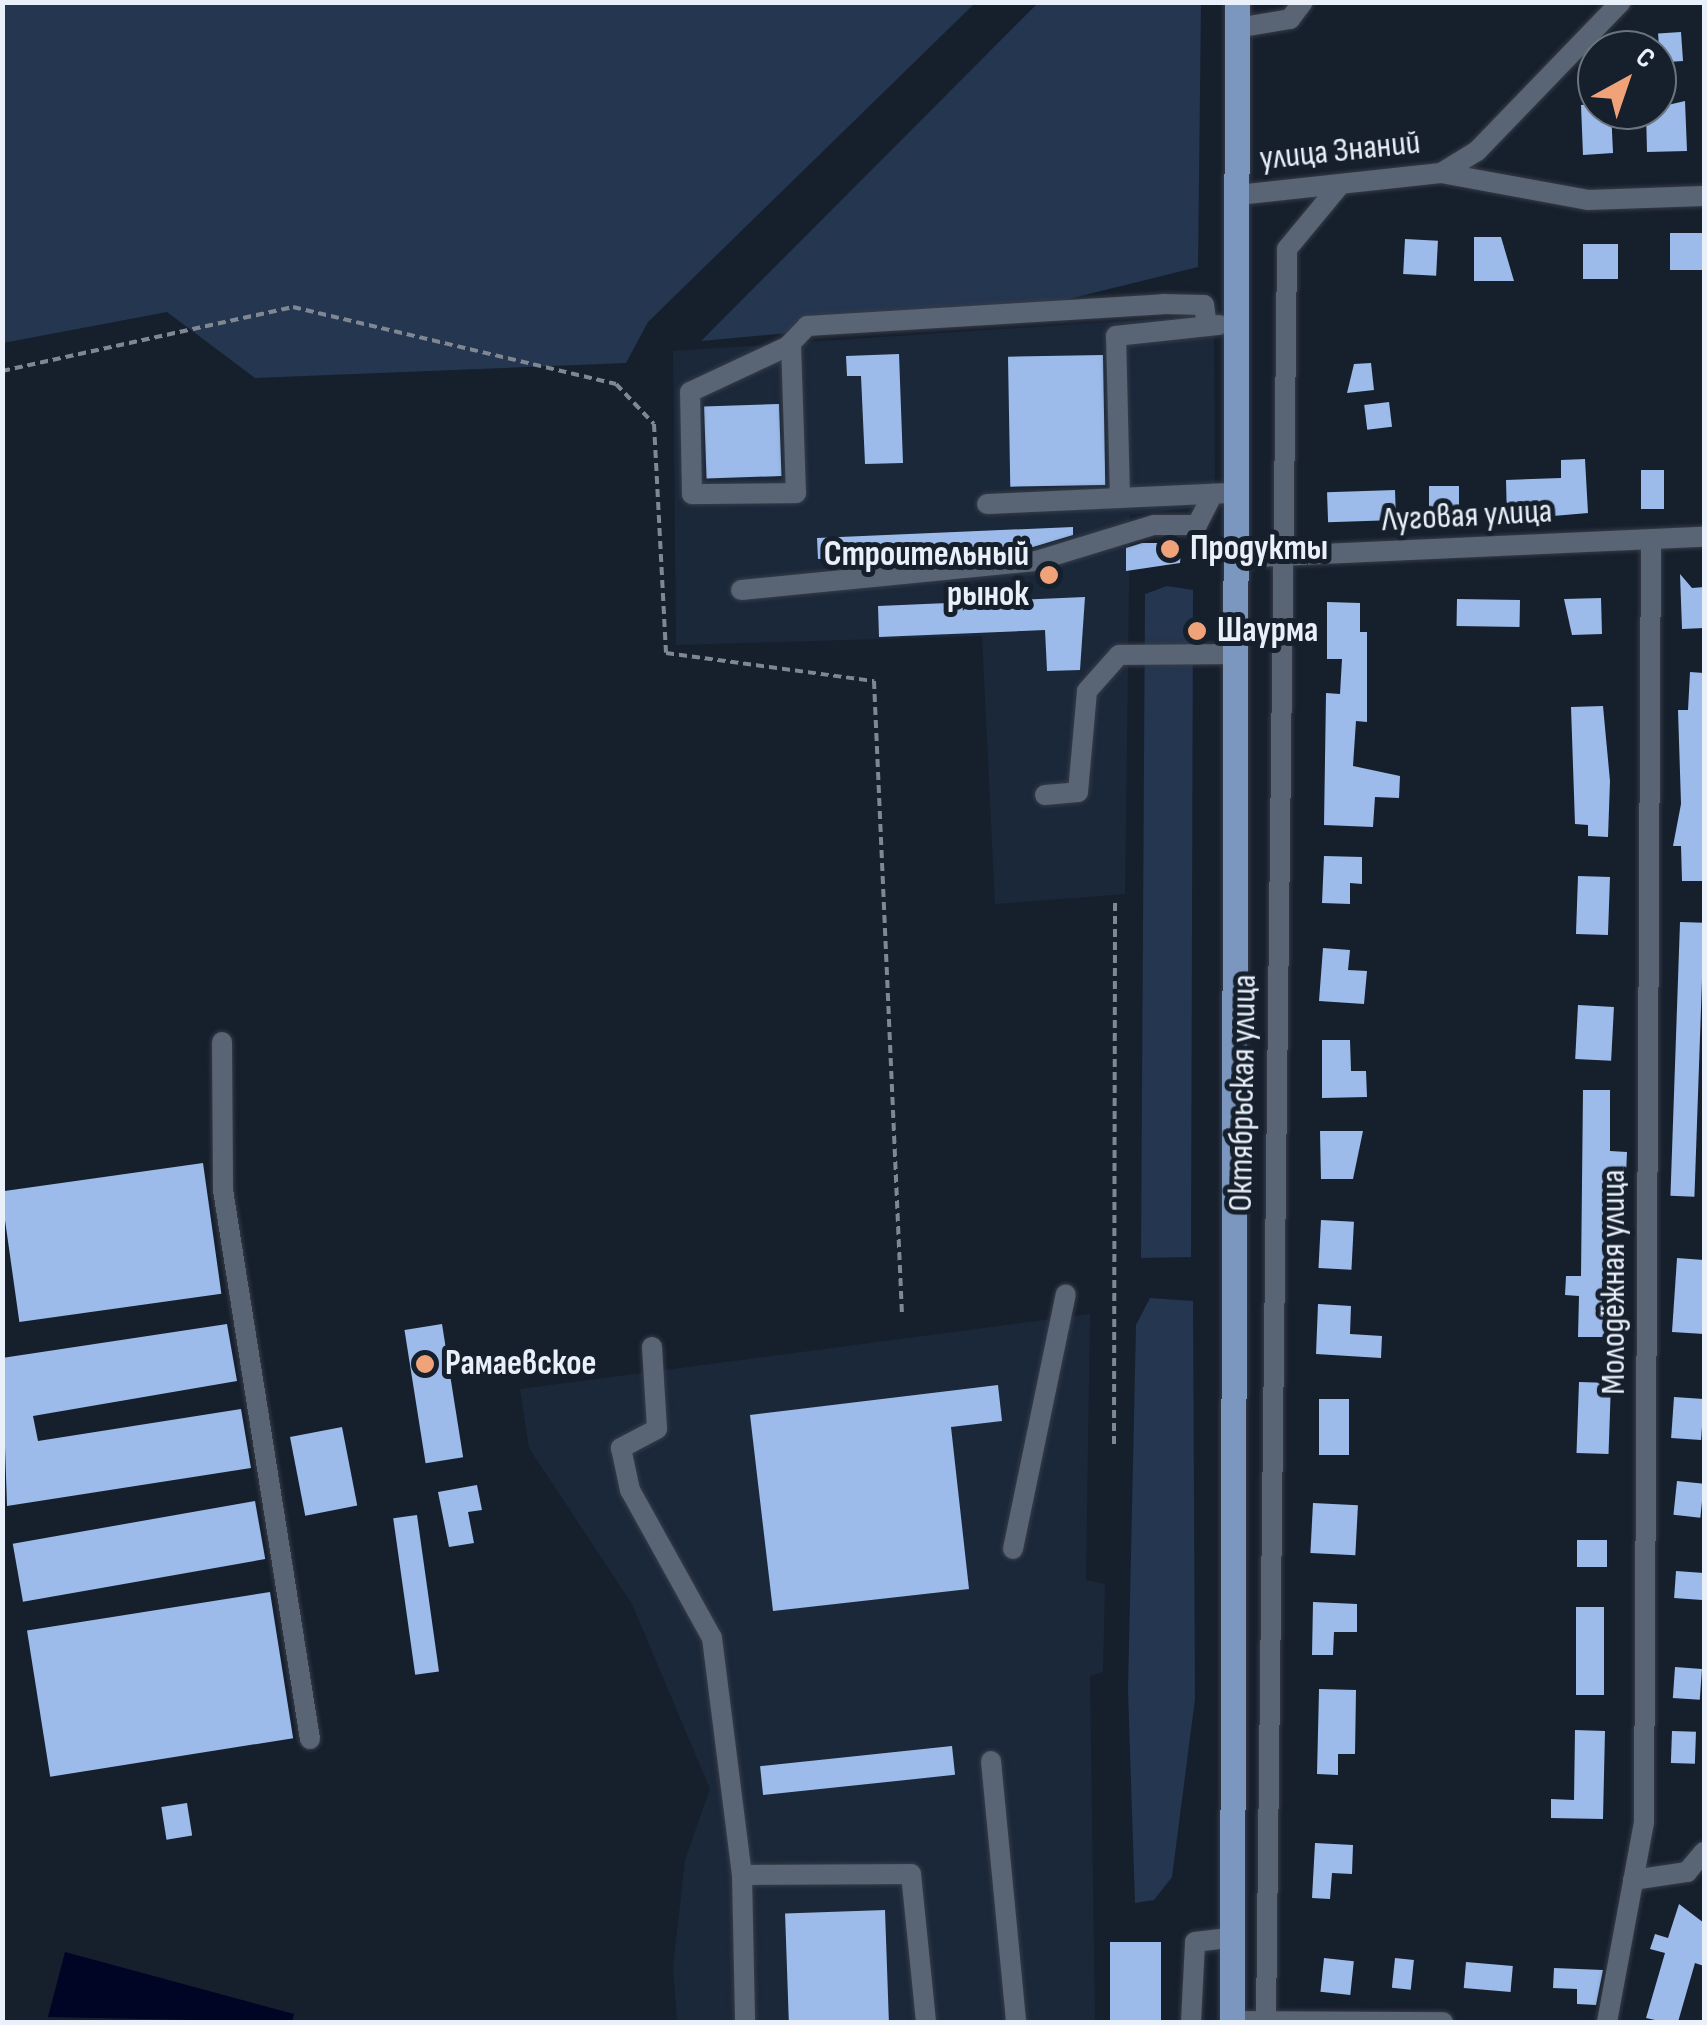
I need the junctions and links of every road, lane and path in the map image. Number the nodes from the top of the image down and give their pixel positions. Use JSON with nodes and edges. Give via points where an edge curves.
{"nodes":[{"id":1,"x":1303,"y":2,"type":"edge"},
{"id":2,"x":1621,"y":2,"type":"edge"},
{"id":3,"x":1237,"y":15,"type":"edge"},
{"id":4,"x":1441,"y":172,"type":"junction"},
{"id":5,"x":1340,"y":186,"type":"junction"},
{"id":6,"x":1238,"y":195,"type":"junction"},
{"id":7,"x":1704,"y":196,"type":"edge"},
{"id":8,"x":1236,"y":323,"type":"junction"},
{"id":9,"x":1207,"y":326,"type":"junction"},
{"id":10,"x":791,"y":344,"type":"junction"},
{"id":11,"x":2,"y":371,"type":"edge"},
{"id":12,"x":1223,"y":493,"type":"junction"},
{"id":13,"x":1120,"y":498,"type":"junction"},
{"id":14,"x":987,"y":504,"type":"dead end"},
{"id":15,"x":1704,"y":537,"type":"edge"},
{"id":16,"x":1650,"y":539,"type":"junction"},
{"id":17,"x":1233,"y":558,"type":"junction"},
{"id":18,"x":1287,"y":558,"type":"junction"},
{"id":19,"x":741,"y":590,"type":"dead end"},
{"id":20,"x":1234,"y":654,"type":"junction"},
{"id":21,"x":1045,"y":795,"type":"dead end"},
{"id":22,"x":1116,"y":902,"type":"dead end"},
{"id":23,"x":222,"y":1042,"type":"dead end"},
{"id":24,"x":1066,"y":1294,"type":"dead end"},
{"id":25,"x":902,"y":1315,"type":"dead end"},
{"id":26,"x":652,"y":1347,"type":"dead end"},
{"id":27,"x":1114,"y":1444,"type":"dead end"},
{"id":28,"x":1013,"y":1549,"type":"dead end"},
{"id":29,"x":310,"y":1739,"type":"dead end"},
{"id":30,"x":990,"y":1761,"type":"dead end"},
{"id":31,"x":1704,"y":1852,"type":"edge"},
{"id":32,"x":742,"y":1876,"type":"junction"},
{"id":33,"x":1634,"y":1880,"type":"junction"},
{"id":34,"x":1232,"y":1937,"type":"junction"},
{"id":35,"x":1266,"y":2021,"type":"edge"},
{"id":36,"x":745,"y":2022,"type":"edge"},
{"id":37,"x":926,"y":2022,"type":"edge"},
{"id":38,"x":1016,"y":2022,"type":"edge"},
{"id":39,"x":1191,"y":2022,"type":"edge"},
{"id":40,"x":1232,"y":2022,"type":"edge"},
{"id":41,"x":1443,"y":2022,"type":"edge"},
{"id":42,"x":1608,"y":2022,"type":"edge"}],
"edges":[{"from":1,"to":3,"type":"street","via":[[1290,19]]},
{"from":2,"to":4,"type":"street","name":"улица Знаний","via":[[1477,151]]},
{"from":3,"to":6,"type":"main road"},
{"from":4,"to":5,"type":"street","name":"улица Знаний"},
{"from":4,"to":7,"type":"street","via":[[1588,200]]},
{"from":5,"to":6,"type":"street","name":"улица Знаний"},
{"from":5,"to":18,"type":"street","name":"Октябрьская улица","via":[[1287,249]]},
{"from":6,"to":8,"type":"main road"},
{"from":8,"to":9,"type":"street"},
{"from":8,"to":12,"type":"main road"},
{"from":9,"to":10,"type":"street","via":[[1204,305],[1163,304],[807,326]]},
{"from":9,"to":13,"type":"street","via":[[1116,336]]},
{"from":10,"to":10,"type":"street","via":[[796,493],[692,494],[690,392]]},
{"from":11,"to":25,"type":"path","via":[[293,307],[616,384],[654,424],[666,653],[874,681]]},
{"from":12,"to":13,"type":"street"},
{"from":12,"to":17,"type":"main road"},
{"from":12,"to":19,"type":"street","via":[[1197,525],[1154,525],[1074,553]]},
{"from":13,"to":14,"type":"street"},
{"from":15,"to":16,"type":"street","name":"Луговая улица"},
{"from":16,"to":18,"type":"street","name":"Луговая улица"},
{"from":16,"to":33,"type":"street","name":"Молодёжная улица","via":[[1644,1822]]},
{"from":17,"to":18,"type":"street","name":"Луговая улица"},
{"from":17,"to":20,"type":"main road"},
{"from":18,"to":35,"type":"street","name":"Октябрьская улица"},
{"from":20,"to":21,"type":"street","via":[[1119,654],[1087,690],[1078,792]]},
{"from":20,"to":34,"type":"main road"},
{"from":22,"to":27,"type":"path"},
{"from":23,"to":29,"type":"street","via":[[223,1190]]},
{"from":24,"to":28,"type":"street"},
{"from":26,"to":32,"type":"street","via":[[657,1429],[621,1448],[630,1490],[712,1638]]},
{"from":30,"to":38,"type":"street"},
{"from":31,"to":33,"type":"street","via":[[1688,1872]]},
{"from":32,"to":36,"type":"street"},
{"from":32,"to":37,"type":"street","via":[[910,1874]]},
{"from":33,"to":42,"type":"street","name":"Молодёжная улица"},
{"from":34,"to":39,"type":"street","via":[[1195,1942]]},
{"from":34,"to":40,"type":"main road"},
{"from":35,"to":40,"type":"street"},
{"from":35,"to":41,"type":"street"}]}
